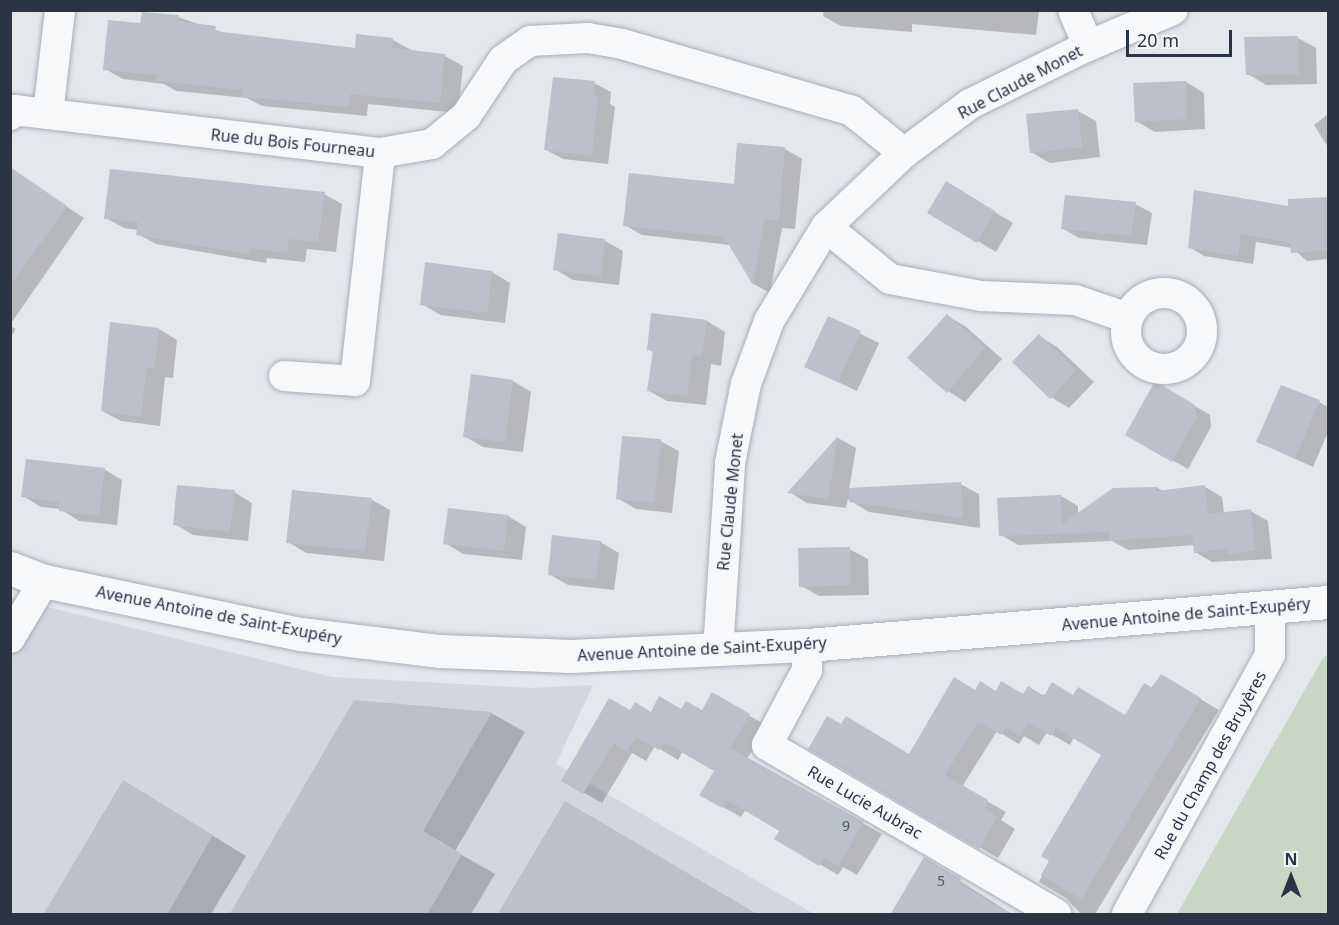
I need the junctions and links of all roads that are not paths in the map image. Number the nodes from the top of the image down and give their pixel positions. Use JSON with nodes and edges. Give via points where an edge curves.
{"nodes":[{"id":1,"x":60,"y":10,"type":"edge"},
{"id":2,"x":1073,"y":10,"type":"edge"},
{"id":3,"x":1173,"y":10,"type":"edge"},
{"id":4,"x":1088,"y":46,"type":"junction"},
{"id":5,"x":48,"y":114,"type":"junction"},
{"id":6,"x":10,"y":115,"type":"edge"},
{"id":7,"x":380,"y":153,"type":"junction"},
{"id":8,"x":904,"y":153,"type":"junction"},
{"id":9,"x":826,"y":227,"type":"junction"},
{"id":10,"x":1128,"y":318,"type":"dead end"},
{"id":11,"x":284,"y":376,"type":"dead end"},
{"id":12,"x":10,"y":568,"type":"edge"},
{"id":13,"x":44,"y":581,"type":"junction"},
{"id":14,"x":1329,"y":602,"type":"edge"},
{"id":15,"x":1270,"y":608,"type":"junction"},
{"id":16,"x":10,"y":638,"type":"edge"},
{"id":17,"x":807,"y":645,"type":"junction"},
{"id":18,"x":718,"y":651,"type":"junction"},
{"id":19,"x":1056,"y":915,"type":"edge"},
{"id":20,"x":1127,"y":915,"type":"edge"}],
"edges":[{"from":1,"to":5,"type":"street"},
{"from":2,"to":4,"type":"street","name":"Rue Claude Monet"},
{"from":3,"to":4,"type":"street","name":"Rue Claude Monet"},
{"from":4,"to":8,"type":"street","name":"Rue Claude Monet","via":[[970,104]]},
{"from":5,"to":6,"type":"street","name":"Rue du Bois Fourneau","via":[[14,110]]},
{"from":5,"to":7,"type":"street","name":"Rue du Bois Fourneau"},
{"from":7,"to":8,"type":"street","name":"Rue du Bois Fourneau","via":[[432,144],[466,116],[503,60],[530,41],[588,38],[622,44],[852,111]]},
{"from":7,"to":11,"type":"street","via":[[355,381]]},
{"from":8,"to":9,"type":"street","name":"Rue Claude Monet"},
{"from":9,"to":10,"type":"street","via":[[890,279],[982,296],[1075,300]]},
{"from":9,"to":18,"type":"street","name":"Rue Claude Monet","via":[[769,321],[746,384],[730,463]]},
{"from":12,"to":13,"type":"street","name":"Avenue Antoine de Saint-Exupéry"},
{"from":13,"to":16,"type":"street"},
{"from":13,"to":18,"type":"street","name":"Avenue Antoine de Saint-Exupéry","via":[[302,634],[440,651],[571,656]]},
{"from":14,"to":15,"type":"street","name":"Avenue Antoine de Saint-Exupéry"},
{"from":15,"to":17,"type":"street","name":"Avenue Antoine de Saint-Exupéry"},
{"from":15,"to":20,"type":"street","name":"Rue du Champ des Bruyères","via":[[1270,655]]},
{"from":17,"to":18,"type":"street","name":"Avenue Antoine de Saint-Exupéry"},
{"from":17,"to":19,"type":"street","name":"Rue Lucie Aubrac","via":[[807,670],[767,745]]}]}
